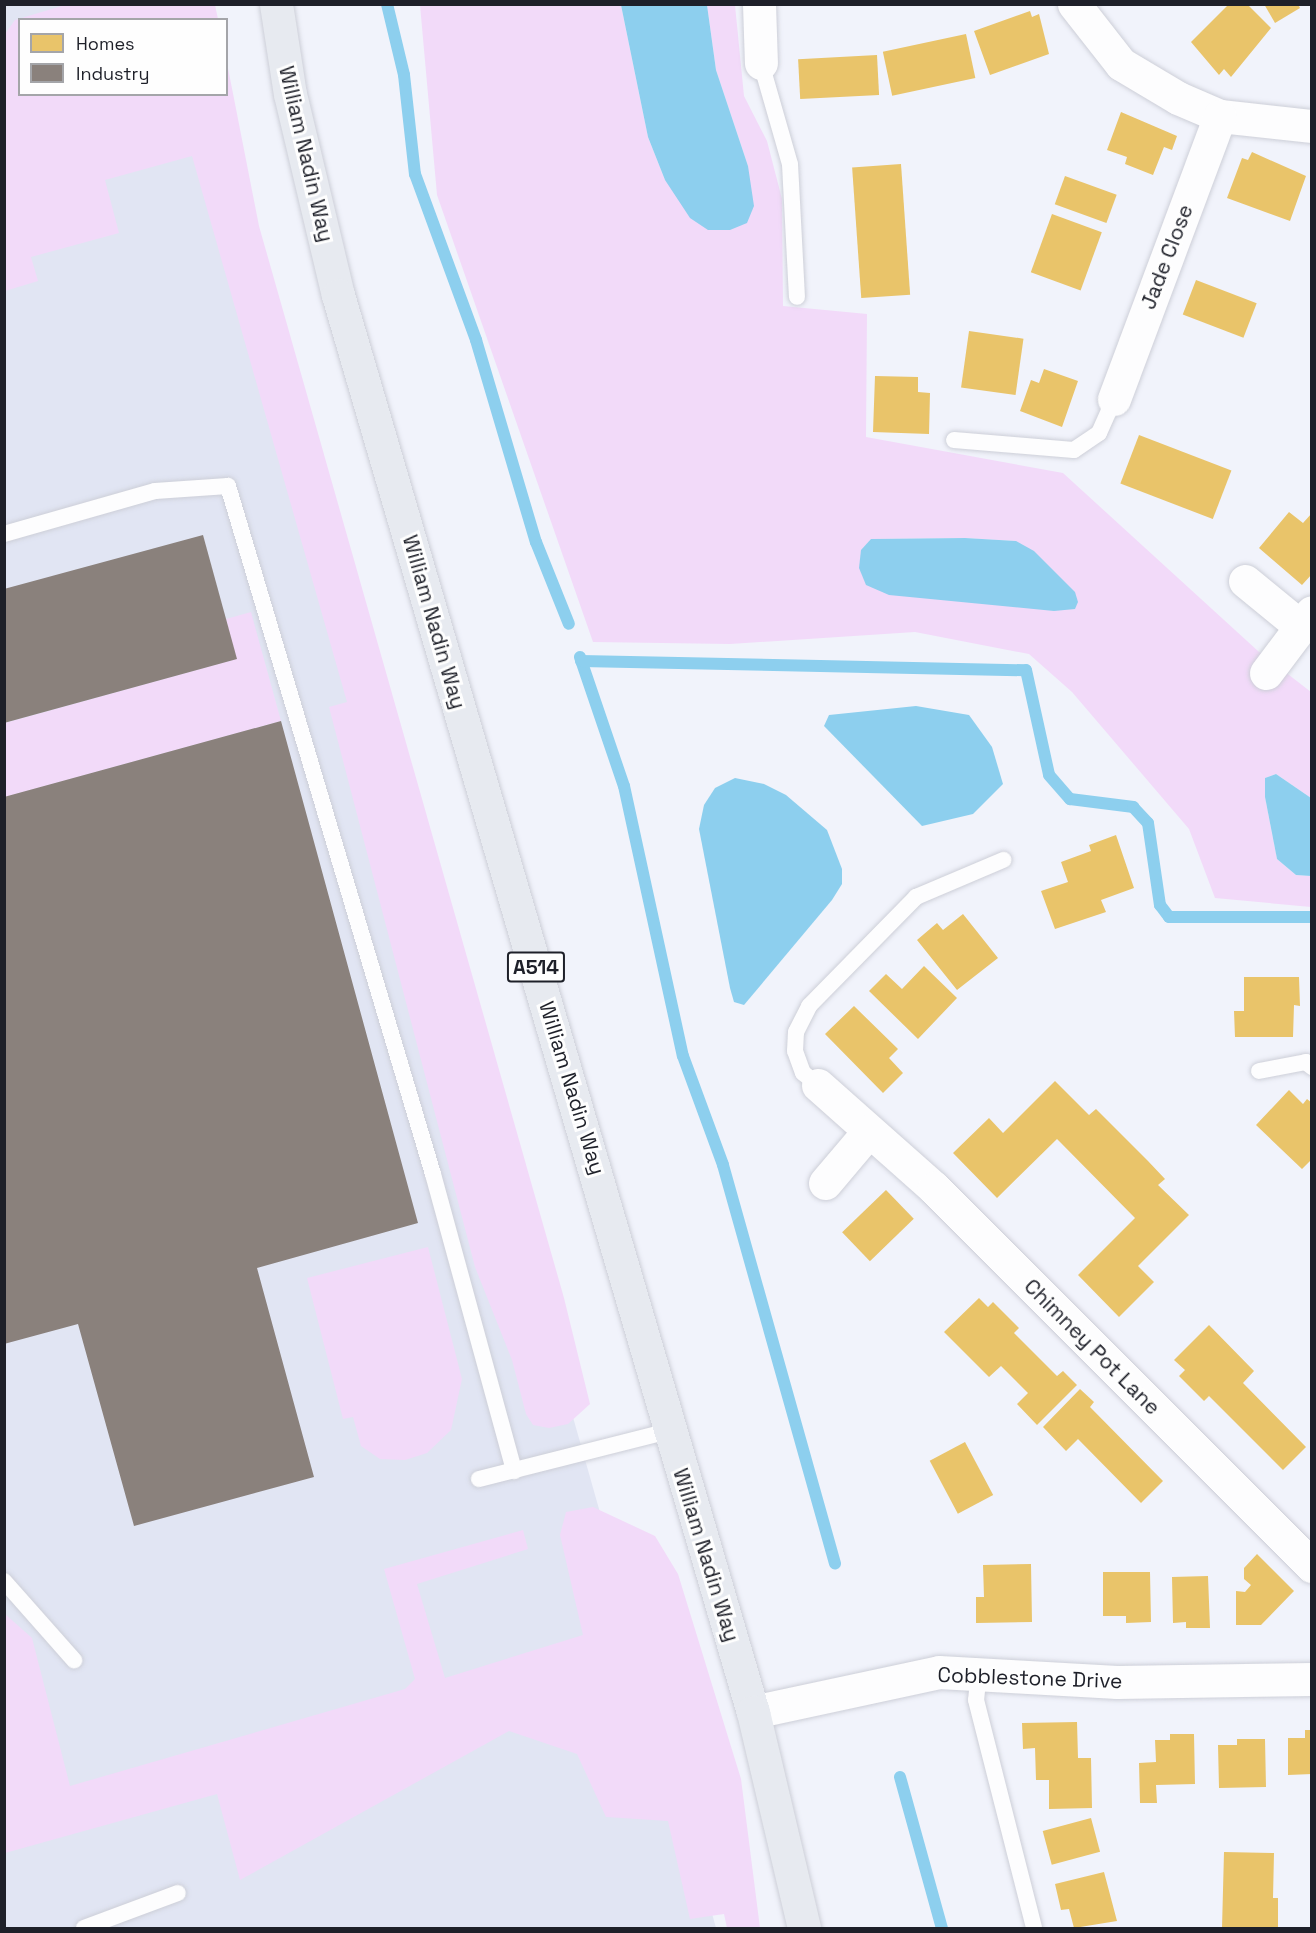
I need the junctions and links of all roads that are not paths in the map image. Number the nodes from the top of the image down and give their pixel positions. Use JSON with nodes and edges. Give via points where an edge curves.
{"nodes":[{"id":1,"x":276,"y":4,"type":"edge"},
{"id":2,"x":759,"y":4,"type":"edge"},
{"id":3,"x":1074,"y":4,"type":"edge"},
{"id":4,"x":761,"y":63,"type":"joint"},
{"id":5,"x":1220,"y":116,"type":"junction"},
{"id":6,"x":1311,"y":126,"type":"edge"},
{"id":7,"x":797,"y":297,"type":"dead end"},
{"id":8,"x":1114,"y":399,"type":"joint"},
{"id":9,"x":954,"y":440,"type":"dead end"},
{"id":10,"x":4,"y":534,"type":"edge"},
{"id":11,"x":1245,"y":581,"type":"dead end"},
{"id":12,"x":1306,"y":619,"type":"edge"},
{"id":13,"x":1266,"y":673,"type":"dead end"},
{"id":14,"x":1003,"y":860,"type":"dead end"},
{"id":15,"x":1311,"y":1067,"type":"edge"},
{"id":16,"x":1259,"y":1071,"type":"dead end"},
{"id":17,"x":818,"y":1085,"type":"joint"},
{"id":18,"x":869,"y":1131,"type":"junction"},
{"id":19,"x":825,"y":1183,"type":"dead end"},
{"id":20,"x":669,"y":1431,"type":"junction"},
{"id":21,"x":514,"y":1471,"type":"junction"},
{"id":22,"x":479,"y":1479,"type":"dead end"},
{"id":23,"x":1311,"y":1566,"type":"edge"},
{"id":24,"x":4,"y":1581,"type":"edge"},
{"id":25,"x":74,"y":1660,"type":"dead end"},
{"id":26,"x":979,"y":1672,"type":"junction"},
{"id":27,"x":1311,"y":1679,"type":"edge"},
{"id":28,"x":753,"y":1712,"type":"junction"},
{"id":29,"x":178,"y":1893,"type":"dead end"},
{"id":30,"x":84,"y":1929,"type":"edge"},
{"id":31,"x":804,"y":1929,"type":"edge"},
{"id":32,"x":1034,"y":1929,"type":"edge"}],
"edges":[{"from":1,"to":20,"type":"main road","name":"William Nadin Way","number":"A514","via":[[290,94],[338,295],[594,1161]]},
{"from":2,"to":4,"type":"street"},
{"from":3,"to":5,"type":"street","via":[[1121,64],[1178,98]]},
{"from":4,"to":7,"type":"lane","via":[[790,164]]},
{"from":5,"to":6,"type":"street"},
{"from":5,"to":8,"type":"street","name":"Jade Close"},
{"from":8,"to":9,"type":"lane","via":[[1099,433],[1074,450]]},
{"from":10,"to":21,"type":"lane","via":[[155,491],[228,486],[430,1163]]},
{"from":11,"to":12,"type":"street"},
{"from":12,"to":13,"type":"street"},
{"from":14,"to":17,"type":"lane","via":[[916,897],[809,1006],[796,1032],[795,1051],[803,1073]]},
{"from":15,"to":16,"type":"lane","via":[[1306,1062]]},
{"from":17,"to":18,"type":"street","name":"Chimney Pot Lane"},
{"from":18,"to":19,"type":"street"},
{"from":18,"to":23,"type":"street","name":"Chimney Pot Lane","via":[[934,1188]]},
{"from":20,"to":21,"type":"lane"},
{"from":20,"to":28,"type":"main road","name":"William Nadin Way","number":"A514"},
{"from":21,"to":22,"type":"lane"},
{"from":24,"to":25,"type":"lane"},
{"from":26,"to":27,"type":"street","name":"Cobblestone Drive","via":[[1117,1682]]},
{"from":26,"to":28,"type":"street","name":"Cobblestone Drive","via":[[939,1672]]},
{"from":26,"to":32,"type":"lane","via":[[976,1700]]},
{"from":28,"to":31,"type":"main road","name":"William Nadin Way","number":"A514"},
{"from":29,"to":30,"type":"lane"}]}
